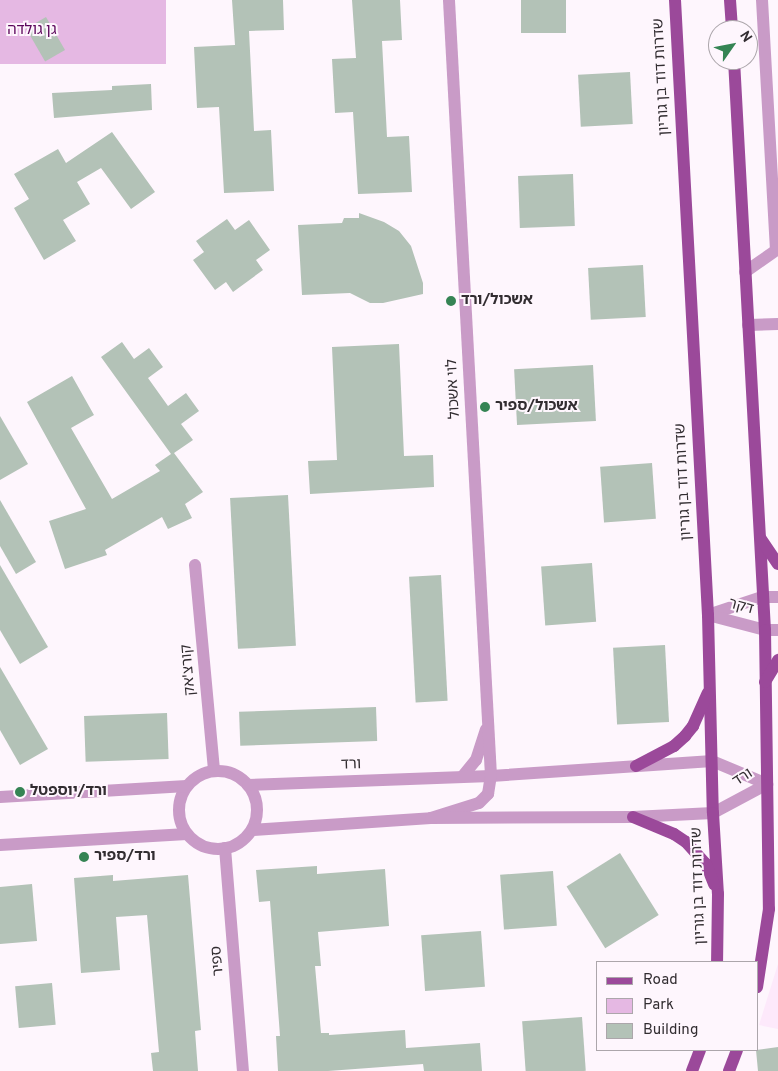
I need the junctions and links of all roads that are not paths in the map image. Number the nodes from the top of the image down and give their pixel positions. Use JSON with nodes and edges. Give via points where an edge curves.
{"nodes":[{"id":1,"x":449,"y":0,"type":"edge"},
{"id":2,"x":674,"y":0,"type":"edge"},
{"id":3,"x":730,"y":0,"type":"edge"},
{"id":4,"x":762,"y":0,"type":"edge"},
{"id":5,"x":731,"y":20,"type":"edge"},
{"id":6,"x":735,"y":70,"type":"edge"},
{"id":7,"x":777,"y":250,"type":"edge"},
{"id":8,"x":745,"y":272,"type":"junction"},
{"id":9,"x":778,"y":324,"type":"edge"},
{"id":10,"x":748,"y":325,"type":"junction"},
{"id":11,"x":759,"y":534,"type":"junction"},
{"id":12,"x":778,"y":564,"type":"edge"},
{"id":13,"x":195,"y":565,"type":"dead end"},
{"id":14,"x":762,"y":597,"type":"junction"},
{"id":15,"x":778,"y":597,"type":"edge"},
{"id":16,"x":708,"y":615,"type":"junction"},
{"id":17,"x":765,"y":630,"type":"junction"},
{"id":18,"x":778,"y":630,"type":"edge"},
{"id":19,"x":778,"y":660,"type":"edge"},
{"id":20,"x":765,"y":682,"type":"junction"},
{"id":21,"x":709,"y":691,"type":"junction"},
{"id":22,"x":488,"y":725,"type":"junction"},
{"id":23,"x":712,"y":761,"type":"junction"},
{"id":24,"x":636,"y":766,"type":"junction"},
{"id":25,"x":214,"y":771,"type":"junction"},
{"id":26,"x":491,"y":776,"type":"junction"},
{"id":27,"x":462,"y":777,"type":"junction"},
{"id":28,"x":767,"y":784,"type":"junction"},
{"id":29,"x":248,"y":785,"type":"junction"},
{"id":30,"x":186,"y":786,"type":"junction"},
{"id":31,"x":0,"y":797,"type":"edge"},
{"id":32,"x":713,"y":813,"type":"junction"},
{"id":33,"x":633,"y":817,"type":"junction"},
{"id":34,"x":431,"y":818,"type":"junction"},
{"id":35,"x":252,"y":830,"type":"junction"},
{"id":36,"x":187,"y":834,"type":"junction"},
{"id":37,"x":0,"y":845,"type":"edge"},
{"id":38,"x":225,"y":848,"type":"junction"},
{"id":39,"x":718,"y":894,"type":"junction"},
{"id":40,"x":717,"y":961,"type":"edge"},
{"id":41,"x":758,"y":980,"type":"edge"},
{"id":42,"x":700,"y":1051,"type":"edge"},
{"id":43,"x":737,"y":1051,"type":"edge"},
{"id":44,"x":243,"y":1071,"type":"edge"},
{"id":45,"x":692,"y":1071,"type":"edge"},
{"id":46,"x":729,"y":1071,"type":"edge"}],
"edges":[{"from":1,"to":22,"type":"street","name":"לוי אשכול"},
{"from":2,"to":16,"type":"main road","name":"שדרות דוד בן גוריון"},
{"from":3,"to":5,"type":"main road"},
{"from":4,"to":7,"type":"street"},
{"from":6,"to":8,"type":"main road"},
{"from":7,"to":8,"type":"street"},
{"from":8,"to":10,"type":"main road"},
{"from":9,"to":10,"type":"street"},
{"from":10,"to":11,"type":"main road"},
{"from":11,"to":12,"type":"main road"},
{"from":11,"to":14,"type":"main road"},
{"from":13,"to":25,"type":"street","name":"קורצ'אק"},
{"from":14,"to":15,"type":"street","name":"דקר"},
{"from":14,"to":16,"type":"street","name":"דקר"},
{"from":14,"to":17,"type":"main road"},
{"from":16,"to":17,"type":"street","name":"דקר"},
{"from":16,"to":21,"type":"main road","name":"שדרות דוד בן גוריון"},
{"from":17,"to":18,"type":"street","name":"דקר"},
{"from":17,"to":20,"type":"main road"},
{"from":19,"to":20,"type":"main road"},
{"from":20,"to":28,"type":"main road"},
{"from":21,"to":23,"type":"main road","name":"שדרות דוד בן גוריון"},
{"from":21,"to":24,"type":"main road","via":[[685,736],[674,746]]},
{"from":22,"to":26,"type":"street","name":"לוי אשכול"},
{"from":22,"to":27,"type":"street","via":[[476,760]]},
{"from":23,"to":24,"type":"street","name":"ורד"},
{"from":23,"to":28,"type":"street","name":"ורד"},
{"from":23,"to":32,"type":"main road","name":"שדרות דוד בן גוריון"},
{"from":24,"to":26,"type":"street","name":"ורד"},
{"from":25,"to":29,"type":"street","via":[[233,774]]},
{"from":25,"to":30,"type":"street","via":[[204,773]]},
{"from":26,"to":27,"type":"street","name":"ורד"},
{"from":26,"to":34,"type":"street","via":[[488,794],[479,803]]},
{"from":27,"to":29,"type":"street","name":"ורד"},
{"from":28,"to":32,"type":"street","name":"ורד"},
{"from":28,"to":41,"type":"main road","via":[[769,909]]},
{"from":29,"to":35,"type":"street","via":[[257,807]]},
{"from":30,"to":31,"type":"street"},
{"from":30,"to":36,"type":"street","via":[[179,810]]},
{"from":32,"to":33,"type":"street","name":"ורד"},
{"from":32,"to":39,"type":"main road","name":"שדרות דוד בן גוריון"},
{"from":33,"to":34,"type":"street","name":"ורד"},
{"from":33,"to":39,"type":"main road","via":[[686,842],[706,864]]},
{"from":34,"to":35,"type":"street","name":"ורד"},
{"from":35,"to":38,"type":"street","via":[[240,842]]},
{"from":36,"to":37,"type":"street"},
{"from":36,"to":38,"type":"street","via":[[204,846]]},
{"from":38,"to":44,"type":"street","name":"ספיר"},
{"from":39,"to":40,"type":"main road","name":"שדרות דוד בן גוריון"},
{"from":42,"to":45,"type":"main road"},
{"from":43,"to":46,"type":"main road"}]}
